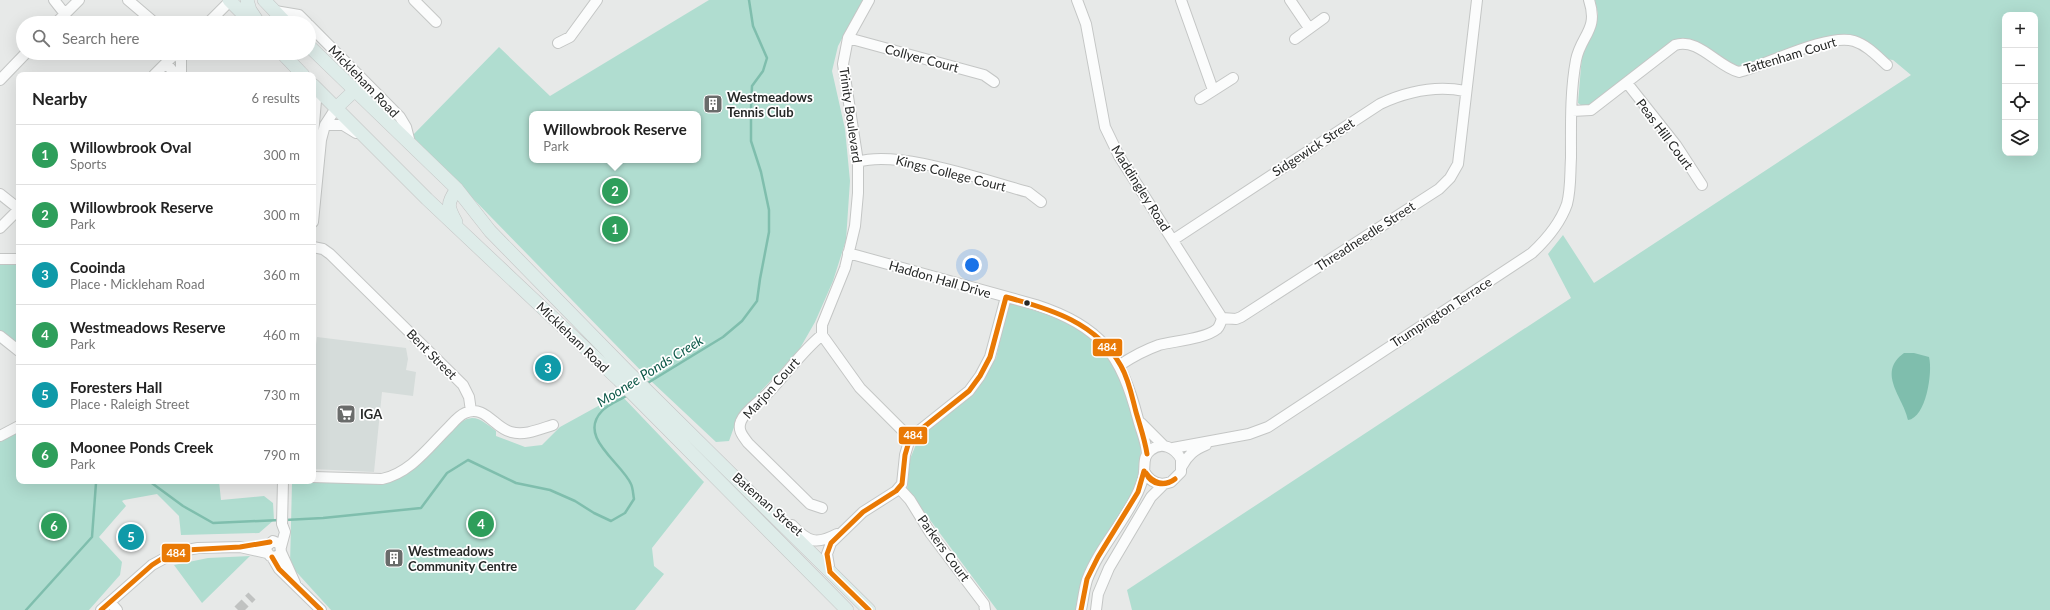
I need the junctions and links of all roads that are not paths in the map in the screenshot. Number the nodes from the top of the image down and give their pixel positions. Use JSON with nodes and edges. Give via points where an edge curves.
{"nodes":[{"id":1,"x":54,"y":0,"type":"edge"},
{"id":2,"x":79,"y":0,"type":"edge"},
{"id":3,"x":128,"y":0,"type":"edge"},
{"id":4,"x":247,"y":0,"type":"edge"},
{"id":5,"x":264,"y":0,"type":"edge"},
{"id":6,"x":414,"y":0,"type":"edge"},
{"id":7,"x":597,"y":0,"type":"edge"},
{"id":8,"x":869,"y":0,"type":"edge"},
{"id":9,"x":1077,"y":0,"type":"edge"},
{"id":10,"x":1181,"y":0,"type":"edge"},
{"id":11,"x":1290,"y":0,"type":"edge"},
{"id":12,"x":1477,"y":0,"type":"edge"},
{"id":13,"x":1589,"y":0,"type":"edge"},
{"id":14,"x":229,"y":1,"type":"edge"},
{"id":15,"x":275,"y":11,"type":"junction"},
{"id":16,"x":66,"y":14,"type":"joint"},
{"id":17,"x":147,"y":16,"type":"edge"},
{"id":18,"x":215,"y":16,"type":"edge"},
{"id":19,"x":245,"y":16,"type":"edge"},
{"id":20,"x":254,"y":16,"type":"edge"},
{"id":21,"x":280,"y":16,"type":"edge"},
{"id":22,"x":300,"y":16,"type":"edge"},
{"id":23,"x":1324,"y":18,"type":"dead end"},
{"id":24,"x":436,"y":22,"type":"dead end"},
{"id":25,"x":1309,"y":28,"type":"junction"},
{"id":26,"x":316,"y":32,"type":"edge"},
{"id":27,"x":848,"y":38,"type":"junction"},
{"id":28,"x":1295,"y":39,"type":"dead end"},
{"id":29,"x":558,"y":44,"type":"dead end"},
{"id":30,"x":316,"y":53,"type":"edge"},
{"id":31,"x":19,"y":60,"type":"edge"},
{"id":32,"x":169,"y":60,"type":"edge"},
{"id":33,"x":181,"y":60,"type":"edge"},
{"id":34,"x":289,"y":60,"type":"edge"},
{"id":35,"x":166,"y":63,"type":"junction"},
{"id":36,"x":1886,"y":65,"type":"dead end"},
{"id":37,"x":157,"y":72,"type":"edge"},
{"id":38,"x":174,"y":72,"type":"edge"},
{"id":39,"x":181,"y":72,"type":"edge"},
{"id":40,"x":300,"y":72,"type":"edge"},
{"id":41,"x":1232,"y":78,"type":"dead end"},
{"id":42,"x":0,"y":80,"type":"edge"},
{"id":43,"x":994,"y":82,"type":"dead end"},
{"id":44,"x":1627,"y":83,"type":"junction"},
{"id":45,"x":316,"y":87,"type":"edge"},
{"id":46,"x":351,"y":88,"type":"junction"},
{"id":47,"x":1213,"y":90,"type":"junction"},
{"id":48,"x":1465,"y":90,"type":"junction"},
{"id":49,"x":1200,"y":99,"type":"dead end"},
{"id":50,"x":333,"y":105,"type":"junction"},
{"id":51,"x":1572,"y":111,"type":"junction"},
{"id":52,"x":316,"y":120,"type":"edge"},
{"id":53,"x":324,"y":125,"type":"junction"},
{"id":54,"x":368,"y":140,"type":"junction"},
{"id":55,"x":410,"y":143,"type":"junction"},
{"id":56,"x":858,"y":162,"type":"junction"},
{"id":57,"x":316,"y":179,"type":"edge"},
{"id":58,"x":1702,"y":185,"type":"dead end"},
{"id":59,"x":457,"y":189,"type":"junction"},
{"id":60,"x":0,"y":194,"type":"edge"},
{"id":61,"x":428,"y":199,"type":"junction"},
{"id":62,"x":1041,"y":202,"type":"dead end"},
{"id":63,"x":16,"y":207,"type":"edge"},
{"id":64,"x":16,"y":212,"type":"edge"},
{"id":65,"x":0,"y":228,"type":"edge"},
{"id":66,"x":461,"y":231,"type":"junction"},
{"id":67,"x":1173,"y":240,"type":"junction"},
{"id":68,"x":316,"y":248,"type":"edge"},
{"id":69,"x":848,"y":253,"type":"junction"},
{"id":70,"x":0,"y":259,"type":"edge"},
{"id":71,"x":16,"y":259,"type":"edge"},
{"id":72,"x":553,"y":295,"type":"junction"},
{"id":73,"x":1006,"y":297,"type":"junction"},
{"id":74,"x":548,"y":312,"type":"junction"},
{"id":75,"x":1222,"y":318,"type":"junction"},
{"id":76,"x":0,"y":336,"type":"edge"},
{"id":77,"x":822,"y":336,"type":"junction"},
{"id":78,"x":16,"y":349,"type":"edge"},
{"id":79,"x":1120,"y":365,"type":"junction"},
{"id":80,"x":623,"y":376,"type":"junction"},
{"id":81,"x":654,"y":406,"type":"junction"},
{"id":82,"x":471,"y":411,"type":"junction"},
{"id":83,"x":1138,"y":420,"type":"junction"},
{"id":84,"x":553,"y":425,"type":"dead end"},
{"id":85,"x":16,"y":428,"type":"edge"},
{"id":86,"x":0,"y":436,"type":"edge"},
{"id":87,"x":910,"y":438,"type":"junction"},
{"id":88,"x":1215,"y":441,"type":"junction"},
{"id":89,"x":1169,"y":447,"type":"junction"},
{"id":90,"x":1147,"y":454,"type":"junction"},
{"id":91,"x":717,"y":461,"type":"junction"},
{"id":92,"x":1182,"y":466,"type":"junction"},
{"id":93,"x":1144,"y":471,"type":"junction"},
{"id":94,"x":316,"y":477,"type":"edge"},
{"id":95,"x":283,"y":484,"type":"edge"},
{"id":96,"x":1164,"y":484,"type":"junction"},
{"id":97,"x":899,"y":488,"type":"junction"},
{"id":98,"x":822,"y":508,"type":"dead end"},
{"id":99,"x":842,"y":531,"type":"junction"},
{"id":100,"x":274,"y":549,"type":"junction"},
{"id":101,"x":830,"y":572,"type":"junction"},
{"id":102,"x":110,"y":602,"type":"junction"},
{"id":103,"x":101,"y":610,"type":"edge"},
{"id":104,"x":117,"y":610,"type":"edge"},
{"id":105,"x":321,"y":610,"type":"edge"},
{"id":106,"x":847,"y":610,"type":"edge"},
{"id":107,"x":869,"y":610,"type":"edge"},
{"id":108,"x":985,"y":610,"type":"edge"},
{"id":109,"x":1081,"y":610,"type":"edge"},
{"id":110,"x":1096,"y":610,"type":"edge"}],
"edges":[{"from":1,"to":16,"type":"street"},
{"from":2,"to":16,"type":"street"},
{"from":3,"to":17,"type":"street"},
{"from":4,"to":20,"type":"main road"},
{"from":5,"to":15,"type":"main road"},
{"from":6,"to":24,"type":"street"},
{"from":7,"to":29,"type":"street","via":[[570,37]]},
{"from":8,"to":27,"type":"street","name":"Trinity Boulevard"},
{"from":9,"to":67,"type":"street","name":"Maddingley Road","via":[[1086,24],[1105,127],[1119,156]]},
{"from":10,"to":47,"type":"street"},
{"from":11,"to":25,"type":"street"},
{"from":12,"to":48,"type":"street","name":"Threadneedle Street"},
{"from":13,"to":51,"type":"street","via":[[1592,7],[1591,27],[1576,60]]},
{"from":14,"to":18,"type":"street"},
{"from":14,"to":19,"type":"main road"},
{"from":15,"to":21,"type":"main road"},
{"from":15,"to":22,"type":"street"},
{"from":23,"to":25,"type":"street"},
{"from":25,"to":28,"type":"street"},
{"from":26,"to":55,"type":"street","name":"Mickleham Road","via":[[400,117],[406,127]]},
{"from":27,"to":43,"type":"street","name":"Collyer Court","via":[[984,75]]},
{"from":27,"to":56,"type":"street","name":"Trinity Boulevard","via":[[843,64]]},
{"from":30,"to":46,"type":"main road","name":"Mickleham Road"},
{"from":31,"to":42,"type":"street"},
{"from":32,"to":35,"type":"street"},
{"from":33,"to":39,"type":"street"},
{"from":34,"to":40,"type":"main road"},
{"from":35,"to":37,"type":"street"},
{"from":35,"to":38,"type":"street"},
{"from":36,"to":44,"type":"street","name":"Tattenham Court","via":[[1856,41],[1837,39],[1739,72],[1692,45],[1680,43]]},
{"from":41,"to":47,"type":"street"},
{"from":44,"to":51,"type":"street","name":"Tattenham Court","via":[[1591,110]]},
{"from":44,"to":58,"type":"street","name":"Peas Hill Court","via":[[1676,145]]},
{"from":45,"to":50,"type":"main road","name":"Mickleham Road"},
{"from":46,"to":50,"type":"main road"},
{"from":46,"to":55,"type":"main road","name":"Mickleham Road"},
{"from":47,"to":49,"type":"street"},
{"from":48,"to":67,"type":"street","name":"Sidgewick Street","via":[[1424,89],[1402,94],[1380,104]]},
{"from":48,"to":75,"type":"street","name":"Threadneedle Street","via":[[1458,164],[1450,178],[1439,189],[1241,317]]},
{"from":50,"to":52,"type":"street"},
{"from":50,"to":53,"type":"street"},
{"from":50,"to":54,"type":"main road","name":"Mickleham Road"},
{"from":51,"to":88,"type":"street","name":"Trumpington Terrace","via":[[1570,187],[1567,203],[1555,229],[1545,241],[1532,253],[1279,420],[1249,434]]},
{"from":53,"to":54,"type":"street","via":[[343,125]]},
{"from":53,"to":57,"type":"street"},
{"from":54,"to":61,"type":"main road","name":"Mickleham Road"},
{"from":55,"to":59,"type":"main road","name":"Mickleham Road"},
{"from":56,"to":62,"type":"street","name":"Kings College Court","via":[[878,158],[912,162],[1028,192]]},
{"from":56,"to":69,"type":"street","name":"Trinity Boulevard","via":[[854,226]]},
{"from":59,"to":61,"type":"main road","via":[[442,199]]},
{"from":59,"to":66,"type":"main road","via":[[450,199],[449,207]]},
{"from":59,"to":72,"type":"main road","name":"Mickleham Road","via":[[490,231]]},
{"from":60,"to":63,"type":"street"},
{"from":61,"to":66,"type":"main road","name":"Mickleham Road"},
{"from":64,"to":65,"type":"street"},
{"from":66,"to":74,"type":"main road","name":"Mickleham Road"},
{"from":67,"to":75,"type":"street","name":"Maddingley Road"},
{"from":68,"to":82,"type":"street","name":"Bent Street","via":[[330,254],[463,385]]},
{"from":69,"to":73,"type":"street","name":"Haddon Hall Drive"},
{"from":69,"to":77,"type":"street","name":"Trinity Boulevard","via":[[845,268],[822,324]]},
{"from":70,"to":71,"type":"street"},
{"from":72,"to":74,"type":"main road","via":[[553,306]]},
{"from":72,"to":80,"type":"main road","name":"Mickleham Road"},
{"from":73,"to":79,"type":"street","name":"Haddon Hall Drive","via":[[1062,313],[1088,329]]},
{"from":73,"to":87,"type":"street","via":[[990,357],[980,376],[969,391]]},
{"from":74,"to":80,"type":"main road","name":"Mickleham Road"},
{"from":75,"to":79,"type":"street","via":[[1216,329],[1207,334],[1159,345]]},
{"from":76,"to":78,"type":"street"},
{"from":77,"to":87,"type":"street","via":[[860,388]]},
{"from":77,"to":98,"type":"street","name":"Marjon Court","via":[[808,347],[771,390],[744,416],[740,426],[748,443],[804,499]]},
{"from":79,"to":83,"type":"street","name":"Haddon Hall Drive","via":[[1134,400]]},
{"from":80,"to":81,"type":"main road","name":"Mickleham Road"},
{"from":81,"to":91,"type":"main road","name":"Mickleham Road"},
{"from":81,"to":106,"type":"main road","name":"Mickleham Road"},
{"from":82,"to":84,"type":"street","via":[[483,413],[503,429],[512,432],[532,432]]},
{"from":82,"to":94,"type":"street","via":[[458,418],[408,468],[391,477]]},
{"from":83,"to":89,"type":"street"},
{"from":83,"to":90,"type":"street","name":"Haddon Hall Drive","via":[[1146,441]]},
{"from":85,"to":86,"type":"street"},
{"from":87,"to":97,"type":"street","via":[[905,455],[903,480]]},
{"from":88,"to":89,"type":"street","name":"Trumpington Terrace"},
{"from":88,"to":92,"type":"street","name":"Trumpington Terrace","via":[[1196,449]]},
{"from":89,"to":90,"type":"street","via":[[1152,449]]},
{"from":89,"to":92,"type":"street","via":[[1181,459]]},
{"from":90,"to":93,"type":"street","via":[[1143,465]]},
{"from":91,"to":99,"type":"street","name":"Bateman Street","via":[[757,492],[798,532],[809,539],[822,541]]},
{"from":91,"to":101,"type":"main road","name":"Mickleham Road"},
{"from":92,"to":96,"type":"street","via":[[1177,478]]},
{"from":93,"to":96,"type":"street","via":[[1151,480]]},
{"from":93,"to":109,"type":"street","via":[[1138,492],[1087,579]]},
{"from":95,"to":100,"type":"street","via":[[282,524]]},
{"from":96,"to":110,"type":"street","via":[[1151,497],[1109,568],[1098,594]]},
{"from":97,"to":99,"type":"street","name":"Bateman Street","via":[[870,506]]},
{"from":97,"to":108,"type":"street","name":"Parkers Court","via":[[984,604]]},
{"from":99,"to":101,"type":"street","name":"Bateman Street","via":[[828,550]]},
{"from":100,"to":102,"type":"street","via":[[192,549],[166,556]]},
{"from":100,"to":105,"type":"street","via":[[295,583]]},
{"from":101,"to":107,"type":"main road","name":"Mickleham Road"},
{"from":102,"to":103,"type":"street"},
{"from":102,"to":104,"type":"street"}]}
